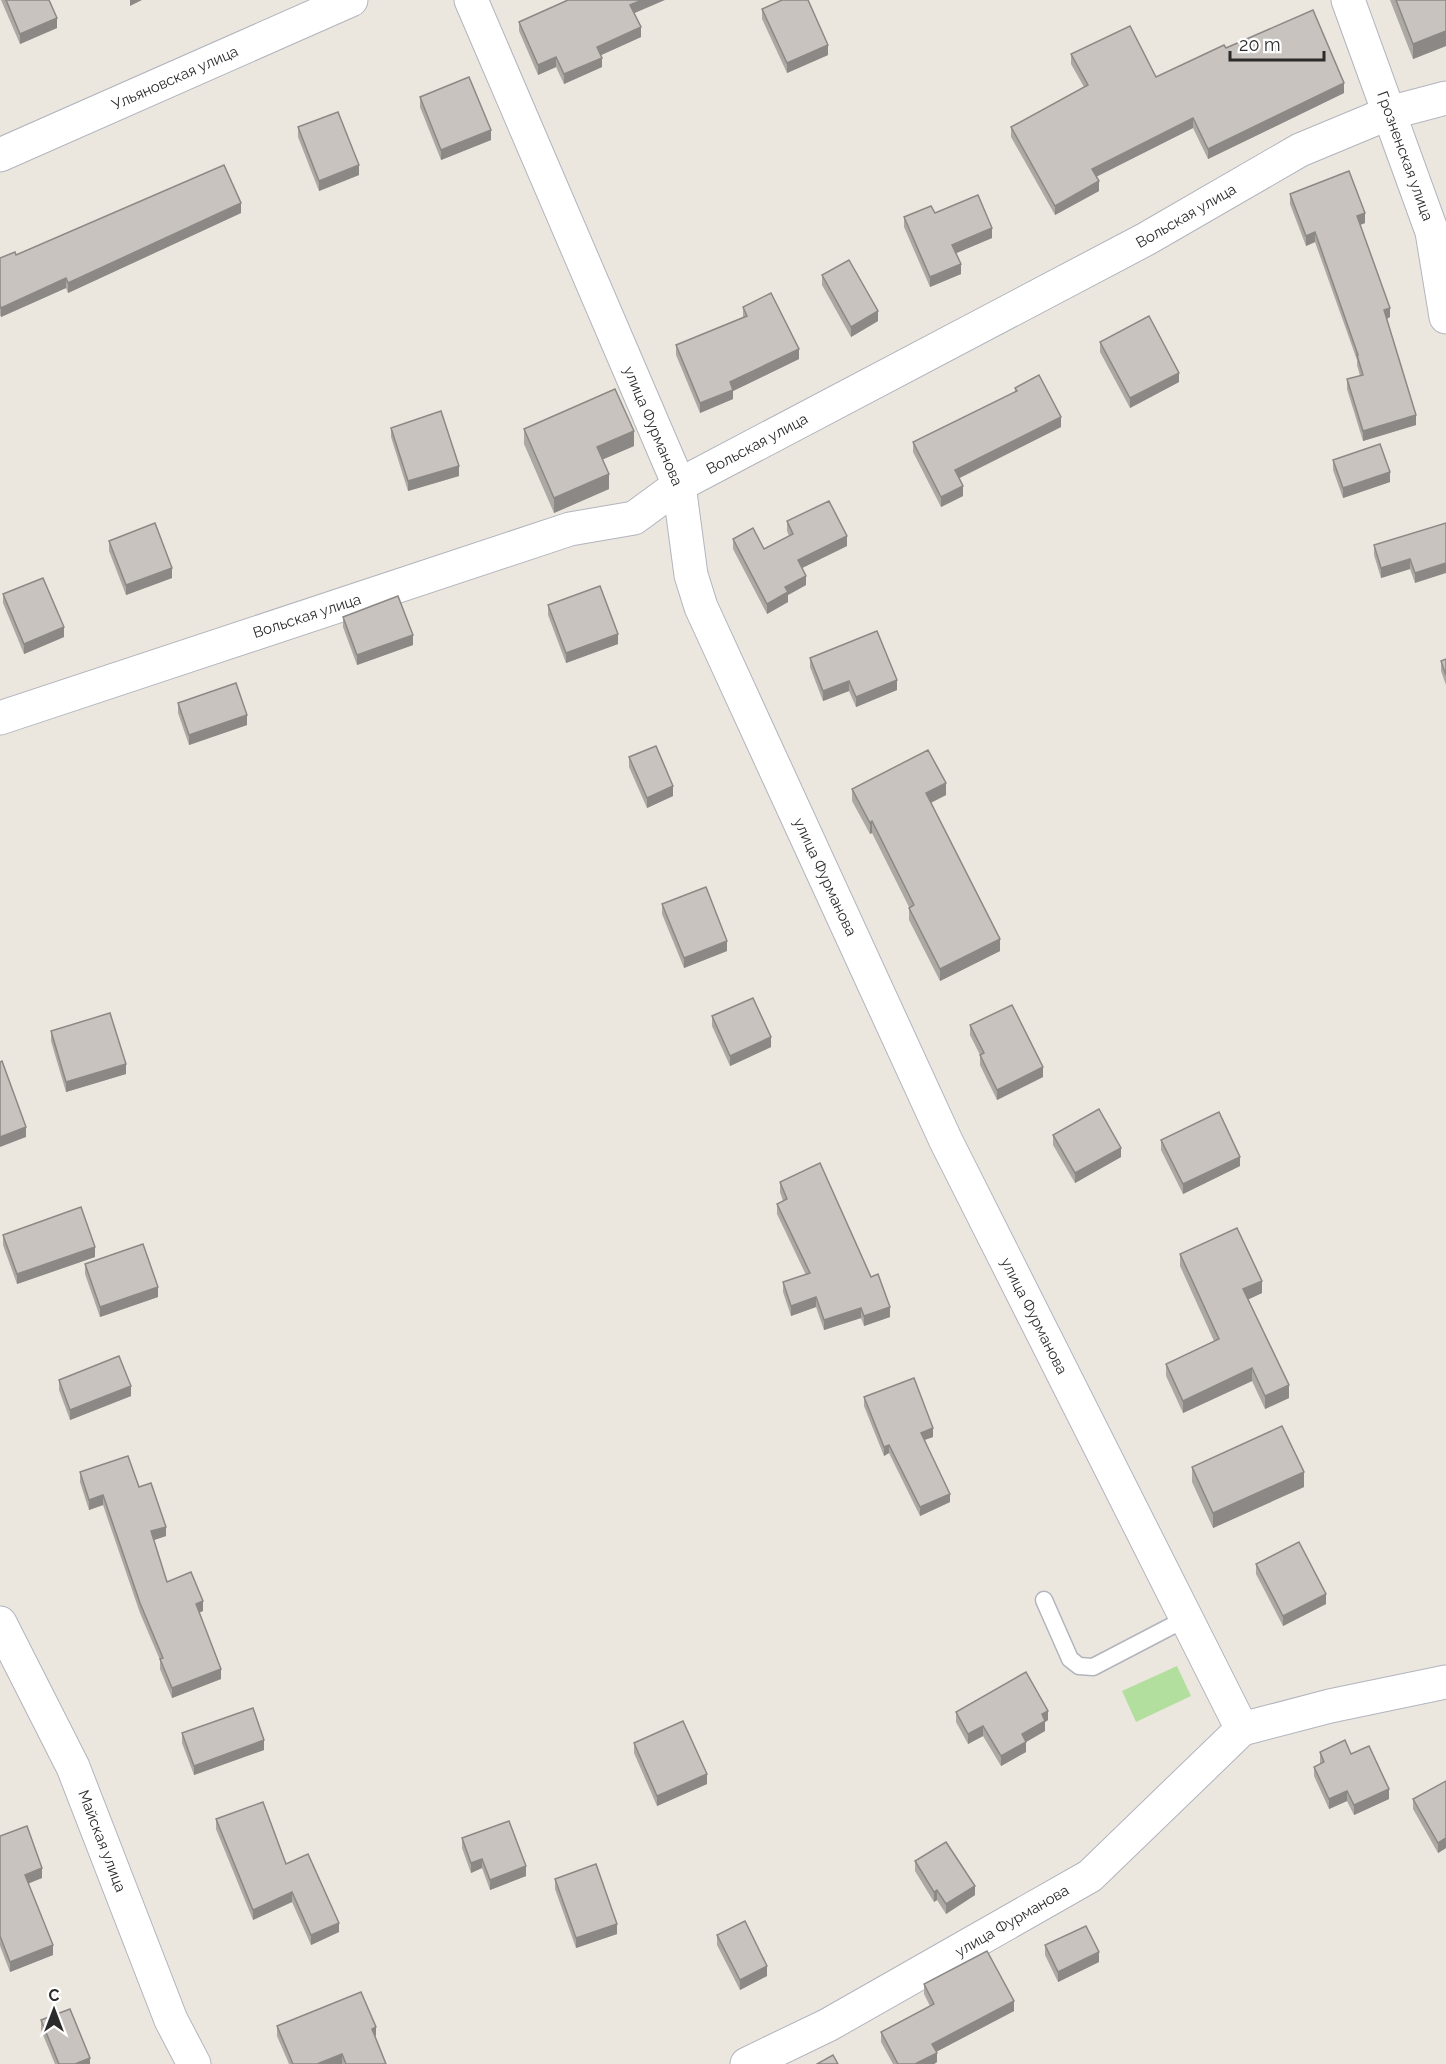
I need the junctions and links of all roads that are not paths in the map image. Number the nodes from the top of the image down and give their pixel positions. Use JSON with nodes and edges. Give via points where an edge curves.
{"nodes":[{"id":1,"x":351,"y":0,"type":"edge"},
{"id":2,"x":471,"y":0,"type":"edge"},
{"id":3,"x":1348,"y":0,"type":"edge"},
{"id":4,"x":1446,"y":98,"type":"edge"},
{"id":5,"x":1389,"y":113,"type":"junction"},
{"id":6,"x":0,"y":155,"type":"edge"},
{"id":7,"x":1446,"y":317,"type":"edge"},
{"id":8,"x":679,"y":485,"type":"junction"},
{"id":9,"x":0,"y":718,"type":"edge"},
{"id":10,"x":1044,"y":1600,"type":"dead end"},
{"id":11,"x":1187,"y":1618,"type":"junction"},
{"id":12,"x":0,"y":1626,"type":"edge"},
{"id":13,"x":1446,"y":1682,"type":"edge"},
{"id":14,"x":1242,"y":1730,"type":"junction"},
{"id":15,"x":194,"y":2064,"type":"edge"},
{"id":16,"x":747,"y":2064,"type":"edge"}],
"edges":[{"from":1,"to":6,"type":"street","name":"Ульяновская улица"},
{"from":2,"to":8,"type":"street","name":"улица Фурманова"},
{"from":3,"to":5,"type":"street","name":"Грозненская улица"},
{"from":4,"to":5,"type":"street","name":"Вольская улица"},
{"from":5,"to":7,"type":"street","name":"Грозненская улица","via":[[1432,232]]},
{"from":5,"to":8,"type":"street","name":"Вольская улица","via":[[1299,150],[1136,244]]},
{"from":8,"to":9,"type":"street","name":"Вольская улица","via":[[634,518],[570,529]]},
{"from":8,"to":11,"type":"street","name":"улица Фурманова","via":[[692,575],[701,607],[946,1141]]},
{"from":10,"to":11,"type":"lane","via":[[1070,1659],[1079,1666],[1093,1666]]},
{"from":11,"to":14,"type":"street","name":"улица Фурманова"},
{"from":12,"to":15,"type":"street","name":"Майская улица","via":[[73,1767],[171,2020]]},
{"from":13,"to":14,"type":"street","name":"улица Фурманова","via":[[1330,1706]]},
{"from":14,"to":16,"type":"street","name":"улица Фурманова","via":[[1090,1876],[828,2025]]}]}
